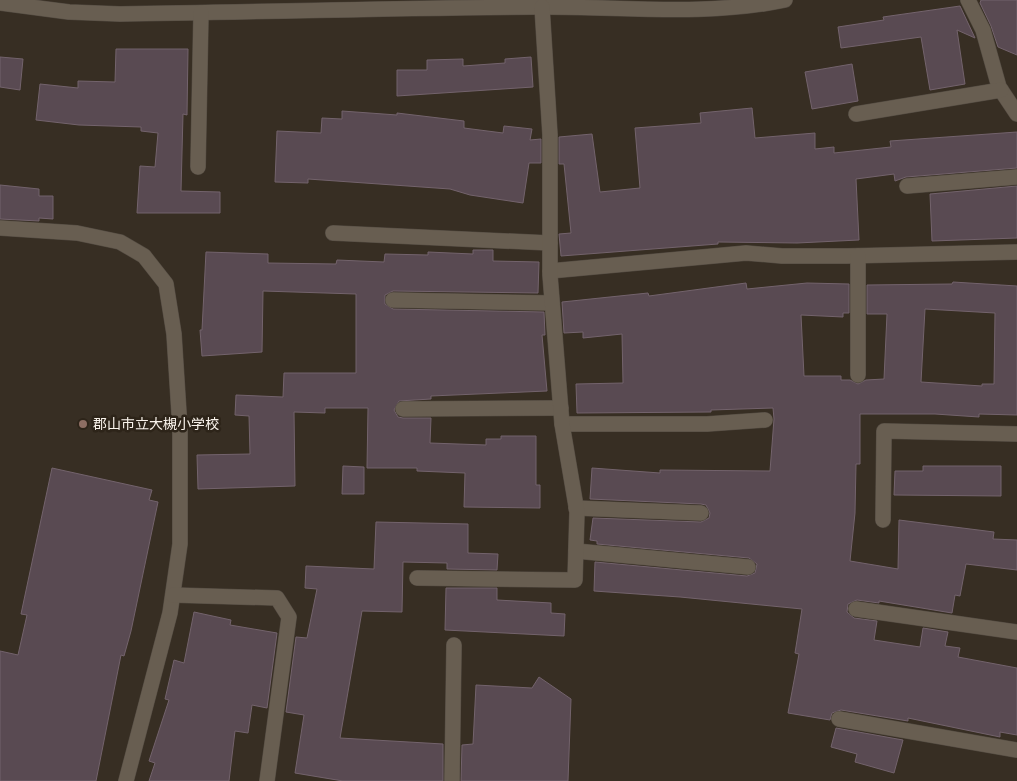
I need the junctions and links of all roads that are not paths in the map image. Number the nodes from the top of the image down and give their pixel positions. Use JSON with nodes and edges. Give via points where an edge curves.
{"nodes":[{"id":1,"x":785,"y":0,"type":"edge"},
{"id":2,"x":968,"y":0,"type":"edge"},
{"id":3,"x":0,"y":3,"type":"edge"},
{"id":4,"x":260,"y":6,"type":"edge"},
{"id":5,"x":542,"y":7,"type":"junction"},
{"id":6,"x":201,"y":13,"type":"junction"},
{"id":7,"x":1001,"y":90,"type":"junction"},
{"id":8,"x":856,"y":114,"type":"dead end"},
{"id":9,"x":1017,"y":114,"type":"edge"},
{"id":10,"x":198,"y":168,"type":"dead end"},
{"id":11,"x":1017,"y":177,"type":"edge"},
{"id":12,"x":907,"y":186,"type":"dead end"},
{"id":13,"x":0,"y":228,"type":"edge"},
{"id":14,"x":333,"y":233,"type":"dead end"},
{"id":15,"x":550,"y":243,"type":"junction"},
{"id":16,"x":1017,"y":252,"type":"edge"},
{"id":17,"x":858,"y":256,"type":"junction"},
{"id":18,"x":550,"y":271,"type":"junction"},
{"id":19,"x":393,"y":300,"type":"dead end"},
{"id":20,"x":552,"y":303,"type":"junction"},
{"id":21,"x":858,"y":375,"type":"dead end"},
{"id":22,"x":561,"y":408,"type":"junction"},
{"id":23,"x":404,"y":409,"type":"dead end"},
{"id":24,"x":765,"y":420,"type":"dead end"},
{"id":25,"x":562,"y":424,"type":"junction"},
{"id":26,"x":1017,"y":434,"type":"edge"},
{"id":27,"x":576,"y":508,"type":"junction"},
{"id":28,"x":701,"y":513,"type":"dead end"},
{"id":29,"x":883,"y":520,"type":"dead end"},
{"id":30,"x":576,"y":550,"type":"junction"},
{"id":31,"x":748,"y":567,"type":"dead end"},
{"id":32,"x":417,"y":578,"type":"dead end"},
{"id":33,"x":172,"y":595,"type":"junction"},
{"id":34,"x":856,"y":609,"type":"dead end"},
{"id":35,"x":1017,"y":632,"type":"edge"},
{"id":36,"x":454,"y":646,"type":"dead end"},
{"id":37,"x":839,"y":719,"type":"dead end"},
{"id":38,"x":1017,"y":750,"type":"edge"},
{"id":39,"x":126,"y":781,"type":"edge"},
{"id":40,"x":267,"y":781,"type":"edge"},
{"id":41,"x":452,"y":781,"type":"edge"}],
"edges":[{"from":1,"to":5,"type":"street","via":[[758,6],[700,9]]},
{"from":2,"to":7,"type":"street","via":[[983,30]]},
{"from":3,"to":6,"type":"street","via":[[69,12]]},
{"from":4,"to":5,"type":"street"},
{"from":4,"to":6,"type":"street"},
{"from":5,"to":15,"type":"street","via":[[550,135]]},
{"from":6,"to":10,"type":"street"},
{"from":7,"to":8,"type":"street"},
{"from":7,"to":9,"type":"street"},
{"from":11,"to":12,"type":"street"},
{"from":13,"to":33,"type":"street","via":[[77,233],[120,242],[144,256],[166,284],[174,334],[180,429],[180,544]]},
{"from":14,"to":15,"type":"street"},
{"from":15,"to":18,"type":"street"},
{"from":16,"to":17,"type":"street"},
{"from":17,"to":18,"type":"street","via":[[746,253]]},
{"from":17,"to":21,"type":"street"},
{"from":18,"to":20,"type":"street"},
{"from":19,"to":20,"type":"street"},
{"from":20,"to":22,"type":"street"},
{"from":22,"to":23,"type":"street"},
{"from":22,"to":25,"type":"street"},
{"from":24,"to":25,"type":"street","via":[[707,424]]},
{"from":25,"to":27,"type":"street"},
{"from":26,"to":29,"type":"street","via":[[884,431]]},
{"from":27,"to":28,"type":"street"},
{"from":27,"to":30,"type":"street"},
{"from":30,"to":31,"type":"street"},
{"from":30,"to":32,"type":"street","via":[[574,580]]},
{"from":33,"to":39,"type":"street"},
{"from":33,"to":40,"type":"street","via":[[276,598],[289,617]]},
{"from":34,"to":35,"type":"street"},
{"from":36,"to":41,"type":"street"},
{"from":37,"to":38,"type":"street"}]}
